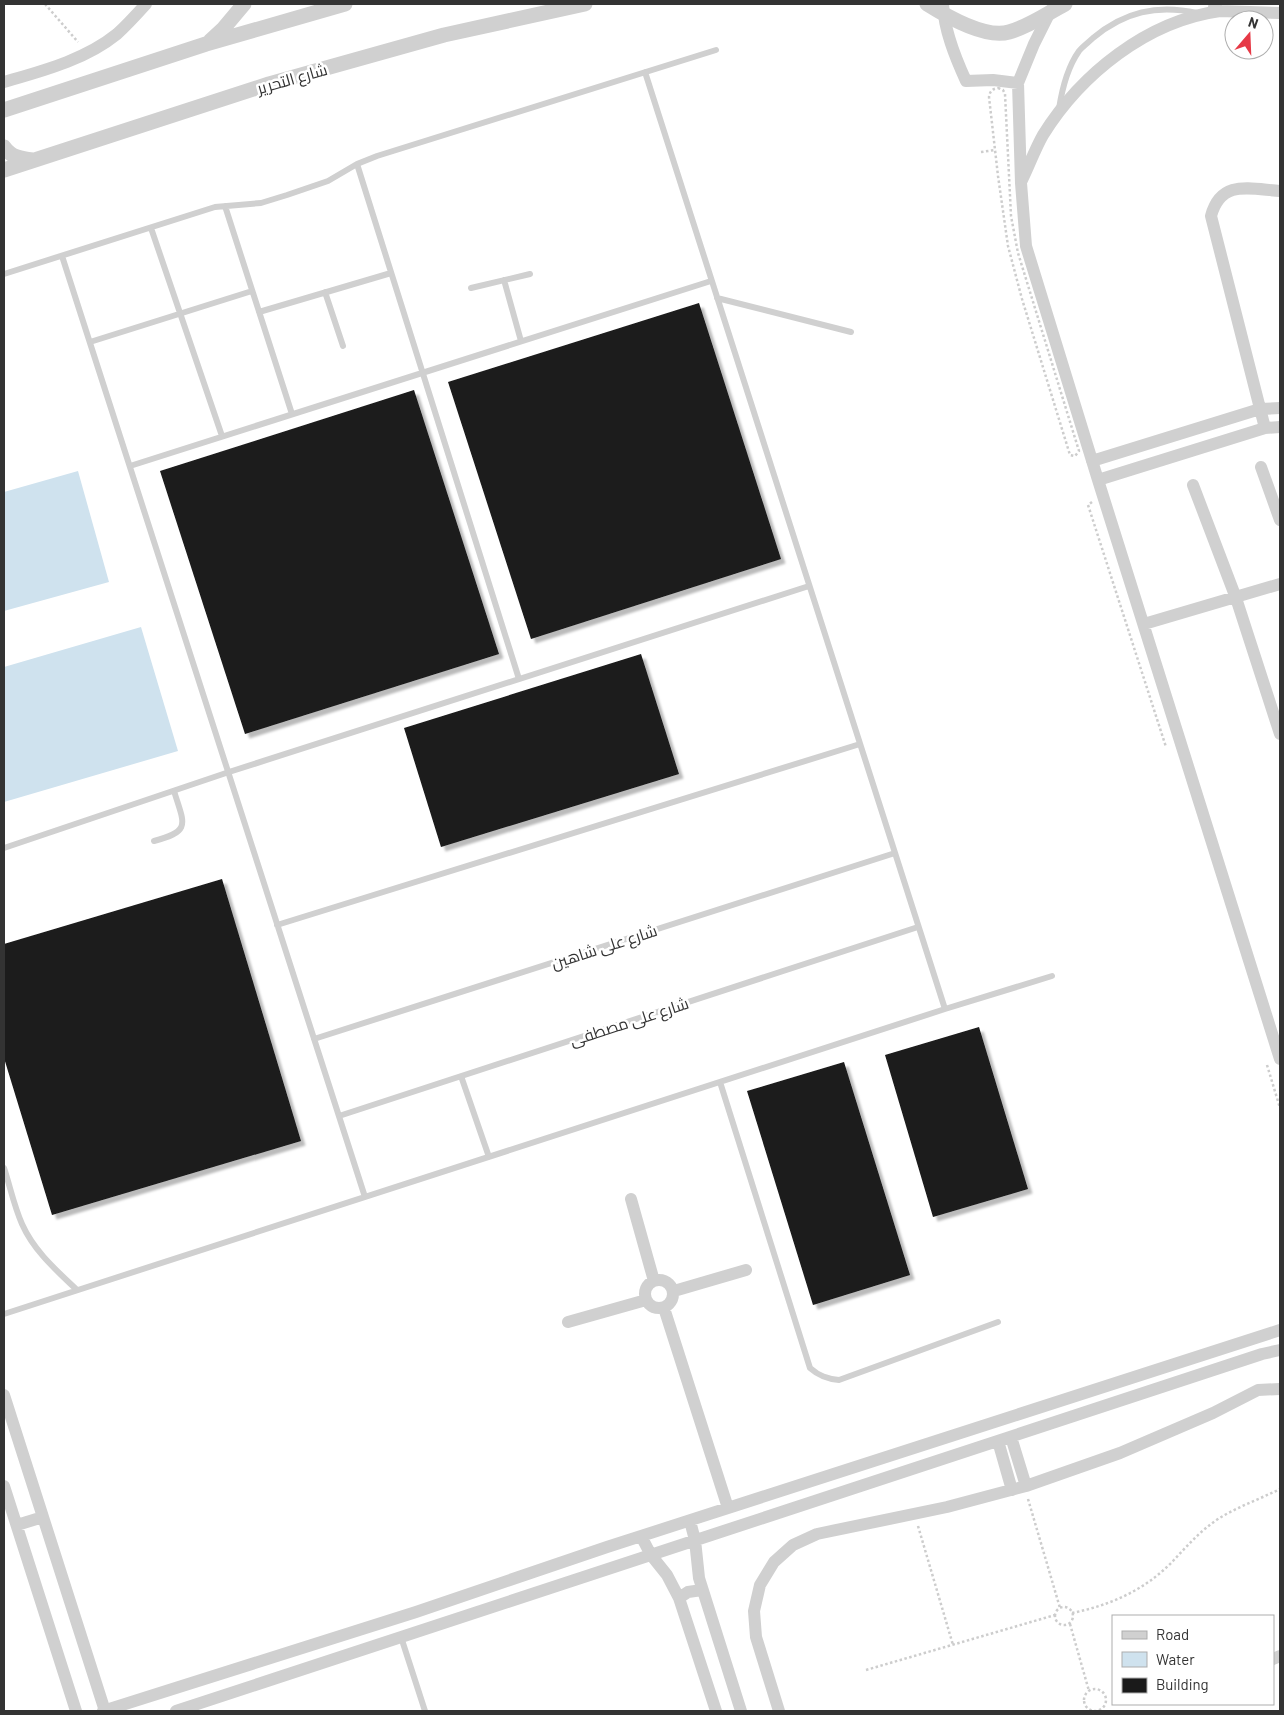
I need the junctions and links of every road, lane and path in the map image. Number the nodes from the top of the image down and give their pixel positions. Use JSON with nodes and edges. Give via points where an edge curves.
{"nodes":[{"id":1,"x":45,"y":4,"type":"edge"},
{"id":2,"x":146,"y":4,"type":"edge"},
{"id":3,"x":244,"y":4,"type":"edge"},
{"id":4,"x":345,"y":4,"type":"edge"},
{"id":5,"x":585,"y":4,"type":"edge"},
{"id":6,"x":926,"y":4,"type":"edge"},
{"id":7,"x":1056,"y":6,"type":"edge"},
{"id":8,"x":943,"y":9,"type":"edge"},
{"id":9,"x":1204,"y":9,"type":"edge"},
{"id":10,"x":1280,"y":13,"type":"edge"},
{"id":11,"x":206,"y":44,"type":"junction"},
{"id":12,"x":716,"y":50,"type":"dead end"},
{"id":13,"x":88,"y":53,"type":"junction"},
{"id":14,"x":645,"y":72,"type":"junction"},
{"id":15,"x":4,"y":82,"type":"edge"},
{"id":16,"x":1018,"y":83,"type":"junction"},
{"id":17,"x":4,"y":110,"type":"edge"},
{"id":18,"x":1058,"y":115,"type":"junction"},
{"id":19,"x":4,"y":147,"type":"edge"},
{"id":20,"x":995,"y":150,"type":"dead end"},
{"id":21,"x":982,"y":152,"type":"dead end"},
{"id":22,"x":34,"y":160,"type":"junction"},
{"id":23,"x":357,"y":164,"type":"junction"},
{"id":24,"x":4,"y":170,"type":"edge"},
{"id":25,"x":1021,"y":183,"type":"junction"},
{"id":26,"x":1280,"y":191,"type":"edge"},
{"id":27,"x":224,"y":206,"type":"junction"},
{"id":28,"x":152,"y":228,"type":"junction"},
{"id":29,"x":62,"y":256,"type":"junction"},
{"id":30,"x":391,"y":273,"type":"junction"},
{"id":31,"x":4,"y":274,"type":"edge"},
{"id":32,"x":530,"y":274,"type":"dead end"},
{"id":33,"x":504,"y":280,"type":"junction"},
{"id":34,"x":712,"y":281,"type":"junction"},
{"id":35,"x":471,"y":288,"type":"dead end"},
{"id":36,"x":252,"y":291,"type":"junction"},
{"id":37,"x":325,"y":292,"type":"junction"},
{"id":38,"x":717,"y":298,"type":"junction"},
{"id":39,"x":259,"y":312,"type":"junction"},
{"id":40,"x":180,"y":313,"type":"junction"},
{"id":41,"x":851,"y":332,"type":"dead end"},
{"id":42,"x":521,"y":341,"type":"junction"},
{"id":43,"x":90,"y":342,"type":"junction"},
{"id":44,"x":343,"y":346,"type":"dead end"},
{"id":45,"x":423,"y":373,"type":"junction"},
{"id":46,"x":1280,"y":408,"type":"edge"},
{"id":47,"x":1260,"y":409,"type":"junction"},
{"id":48,"x":292,"y":414,"type":"junction"},
{"id":49,"x":1280,"y":427,"type":"edge"},
{"id":50,"x":1265,"y":428,"type":"junction"},
{"id":51,"x":222,"y":436,"type":"junction"},
{"id":52,"x":1092,"y":461,"type":"junction"},
{"id":53,"x":130,"y":466,"type":"junction"},
{"id":54,"x":1261,"y":467,"type":"dead end"},
{"id":55,"x":1098,"y":480,"type":"junction"},
{"id":56,"x":1193,"y":485,"type":"dead end"},
{"id":57,"x":1280,"y":520,"type":"edge"},
{"id":58,"x":1280,"y":584,"type":"edge"},
{"id":59,"x":809,"y":586,"type":"junction"},
{"id":60,"x":1236,"y":598,"type":"junction"},
{"id":61,"x":1144,"y":624,"type":"junction"},
{"id":62,"x":519,"y":678,"type":"junction"},
{"id":63,"x":1280,"y":734,"type":"edge"},
{"id":64,"x":860,"y":744,"type":"junction"},
{"id":65,"x":229,"y":772,"type":"junction"},
{"id":66,"x":174,"y":791,"type":"junction"},
{"id":67,"x":154,"y":841,"type":"dead end"},
{"id":68,"x":4,"y":848,"type":"edge"},
{"id":69,"x":895,"y":853,"type":"junction"},
{"id":70,"x":277,"y":926,"type":"junction"},
{"id":71,"x":918,"y":927,"type":"junction"},
{"id":72,"x":1052,"y":976,"type":"dead end"},
{"id":73,"x":945,"y":1009,"type":"junction"},
{"id":74,"x":314,"y":1039,"type":"junction"},
{"id":75,"x":1280,"y":1059,"type":"edge"},
{"id":76,"x":461,"y":1076,"type":"junction"},
{"id":77,"x":720,"y":1082,"type":"junction"},
{"id":78,"x":339,"y":1116,"type":"junction"},
{"id":79,"x":489,"y":1157,"type":"junction"},
{"id":80,"x":4,"y":1168,"type":"edge"},
{"id":81,"x":365,"y":1197,"type":"junction"},
{"id":82,"x":631,"y":1199,"type":"dead end"},
{"id":83,"x":746,"y":1270,"type":"dead end"},
{"id":84,"x":654,"y":1281,"type":"junction"},
{"id":85,"x":76,"y":1290,"type":"junction"},
{"id":86,"x":674,"y":1291,"type":"junction"},
{"id":87,"x":646,"y":1300,"type":"junction"},
{"id":88,"x":664,"y":1308,"type":"junction"},
{"id":89,"x":4,"y":1314,"type":"edge"},
{"id":90,"x":568,"y":1322,"type":"dead end"},
{"id":91,"x":998,"y":1322,"type":"dead end"},
{"id":92,"x":1280,"y":1330,"type":"edge"},
{"id":93,"x":1280,"y":1350,"type":"edge"},
{"id":94,"x":1280,"y":1389,"type":"edge"},
{"id":95,"x":4,"y":1394,"type":"edge"},
{"id":96,"x":1011,"y":1437,"type":"junction"},
{"id":97,"x":998,"y":1441,"type":"junction"},
{"id":98,"x":4,"y":1486,"type":"edge"},
{"id":99,"x":1021,"y":1487,"type":"junction"},
{"id":100,"x":1280,"y":1489,"type":"edge"},
{"id":101,"x":726,"y":1509,"type":"junction"},
{"id":102,"x":914,"y":1514,"type":"junction"},
{"id":103,"x":43,"y":1518,"type":"junction"},
{"id":104,"x":690,"y":1521,"type":"junction"},
{"id":105,"x":17,"y":1525,"type":"junction"},
{"id":106,"x":730,"y":1529,"type":"junction"},
{"id":107,"x":641,"y":1536,"type":"junction"},
{"id":108,"x":695,"y":1540,"type":"junction"},
{"id":109,"x":607,"y":1547,"type":"junction"},
{"id":110,"x":651,"y":1555,"type":"junction"},
{"id":111,"x":614,"y":1567,"type":"junction"},
{"id":112,"x":702,"y":1590,"type":"junction"},
{"id":113,"x":679,"y":1598,"type":"junction"},
{"id":114,"x":1060,"y":1608,"type":"junction"},
{"id":115,"x":416,"y":1612,"type":"junction"},
{"id":116,"x":1072,"y":1613,"type":"junction"},
{"id":117,"x":1055,"y":1614,"type":"junction"},
{"id":118,"x":1070,"y":1624,"type":"junction"},
{"id":119,"x":422,"y":1630,"type":"junction"},
{"id":120,"x":401,"y":1637,"type":"junction"},
{"id":121,"x":953,"y":1645,"type":"junction"},
{"id":122,"x":866,"y":1670,"type":"dead end"},
{"id":123,"x":1089,"y":1691,"type":"junction"},
{"id":124,"x":76,"y":1711,"type":"edge"},
{"id":125,"x":105,"y":1711,"type":"edge"},
{"id":126,"x":176,"y":1711,"type":"edge"},
{"id":127,"x":425,"y":1711,"type":"edge"},
{"id":128,"x":716,"y":1711,"type":"edge"},
{"id":129,"x":741,"y":1711,"type":"edge"},
{"id":130,"x":779,"y":1711,"type":"edge"},
{"id":131,"x":1093,"y":1711,"type":"edge"}],
"edges":[{"from":1,"to":13,"type":"path"},
{"from":2,"to":13,"type":"street","via":[[116,34]]},
{"from":3,"to":11,"type":"street"},
{"from":4,"to":11,"type":"street"},
{"from":5,"to":22,"type":"street","name":"شارع التحرير","via":[[444,35],[269,84]]},
{"from":6,"to":8,"type":"street"},
{"from":7,"to":8,"type":"street","via":[[1039,20],[1007,33],[981,30]]},
{"from":7,"to":16,"type":"street","via":[[1034,44]]},
{"from":8,"to":16,"type":"street","via":[[955,57],[966,81]]},
{"from":9,"to":10,"type":"street"},
{"from":9,"to":18,"type":"street","via":[[1154,32],[1110,59],[1073,94]]},
{"from":9,"to":18,"type":"lane","via":[[1154,9],[1107,26],[1080,50],[1062,88]]},
{"from":11,"to":17,"type":"street"},
{"from":12,"to":14,"type":"lane"},
{"from":13,"to":15,"type":"street"},
{"from":14,"to":23,"type":"lane"},
{"from":14,"to":34,"type":"lane"},
{"from":16,"to":25,"type":"street"},
{"from":18,"to":25,"type":"street","via":[[1043,136]]},
{"from":19,"to":22,"type":"street","via":[[20,159]]},
{"from":20,"to":21,"type":"path"},
{"from":22,"to":24,"type":"street","name":"شارع التحرير"},
{"from":23,"to":27,"type":"lane","via":[[328,181],[287,196],[261,203]]},
{"from":23,"to":30,"type":"lane"},
{"from":25,"to":52,"type":"street","via":[[1026,246]]},
{"from":26,"to":47,"type":"street","via":[[1232,189],[1214,204],[1211,216]]},
{"from":27,"to":28,"type":"lane"},
{"from":27,"to":36,"type":"lane"},
{"from":28,"to":29,"type":"lane"},
{"from":28,"to":40,"type":"lane"},
{"from":29,"to":31,"type":"lane"},
{"from":29,"to":43,"type":"lane"},
{"from":30,"to":37,"type":"lane"},
{"from":30,"to":45,"type":"lane"},
{"from":32,"to":33,"type":"lane"},
{"from":33,"to":35,"type":"lane"},
{"from":33,"to":42,"type":"lane"},
{"from":34,"to":38,"type":"lane"},
{"from":34,"to":42,"type":"lane"},
{"from":36,"to":39,"type":"lane"},
{"from":36,"to":40,"type":"lane"},
{"from":37,"to":39,"type":"lane"},
{"from":37,"to":44,"type":"lane"},
{"from":38,"to":41,"type":"lane"},
{"from":38,"to":59,"type":"lane"},
{"from":39,"to":48,"type":"lane"},
{"from":40,"to":43,"type":"lane"},
{"from":40,"to":51,"type":"lane"},
{"from":42,"to":45,"type":"lane"},
{"from":43,"to":53,"type":"lane"},
{"from":45,"to":48,"type":"lane"},
{"from":45,"to":62,"type":"lane"},
{"from":46,"to":47,"type":"street"},
{"from":47,"to":50,"type":"street"},
{"from":47,"to":52,"type":"street"},
{"from":48,"to":51,"type":"lane"},
{"from":49,"to":50,"type":"street"},
{"from":50,"to":55,"type":"street"},
{"from":51,"to":53,"type":"lane"},
{"from":52,"to":55,"type":"street"},
{"from":53,"to":65,"type":"lane"},
{"from":54,"to":57,"type":"street"},
{"from":55,"to":61,"type":"street"},
{"from":56,"to":60,"type":"street"},
{"from":58,"to":60,"type":"street"},
{"from":59,"to":62,"type":"lane"},
{"from":59,"to":64,"type":"lane"},
{"from":60,"to":61,"type":"street"},
{"from":60,"to":63,"type":"street"},
{"from":61,"to":75,"type":"street"},
{"from":62,"to":65,"type":"lane"},
{"from":64,"to":69,"type":"lane"},
{"from":64,"to":70,"type":"lane"},
{"from":65,"to":66,"type":"lane"},
{"from":65,"to":70,"type":"lane"},
{"from":66,"to":67,"type":"lane","via":[[183,818],[182,826],[173,836]]},
{"from":66,"to":68,"type":"lane"},
{"from":69,"to":71,"type":"lane"},
{"from":69,"to":74,"type":"lane","name":"شارع على شاهين"},
{"from":70,"to":74,"type":"lane"},
{"from":71,"to":73,"type":"lane"},
{"from":71,"to":76,"type":"lane","name":"شارع على مصطفى"},
{"from":72,"to":73,"type":"lane"},
{"from":73,"to":77,"type":"lane"},
{"from":74,"to":78,"type":"lane"},
{"from":76,"to":78,"type":"lane","name":"شارع على مصطفى"},
{"from":76,"to":79,"type":"lane"},
{"from":77,"to":79,"type":"lane"},
{"from":77,"to":91,"type":"lane","via":[[810,1368],[831,1380],[839,1380]]},
{"from":78,"to":81,"type":"lane"},
{"from":79,"to":81,"type":"lane"},
{"from":80,"to":85,"type":"lane","via":[[22,1224],[34,1245]]},
{"from":81,"to":85,"type":"lane"},
{"from":82,"to":84,"type":"street"},
{"from":83,"to":86,"type":"street"},
{"from":84,"to":86,"type":"street","via":[[668,1283]]},
{"from":84,"to":87,"type":"street","via":[[647,1286]]},
{"from":85,"to":89,"type":"lane"},
{"from":86,"to":88,"type":"street","via":[[673,1300]]},
{"from":87,"to":88,"type":"street","via":[[653,1307]]},
{"from":87,"to":90,"type":"street"},
{"from":88,"to":101,"type":"street"},
{"from":92,"to":101,"type":"street"},
{"from":93,"to":96,"type":"street"},
{"from":94,"to":99,"type":"street","via":[[1258,1390],[1151,1440]]},
{"from":95,"to":103,"type":"street"},
{"from":96,"to":97,"type":"street"},
{"from":96,"to":99,"type":"street"},
{"from":97,"to":99,"type":"street"},
{"from":97,"to":106,"type":"street"},
{"from":98,"to":105,"type":"street"},
{"from":99,"to":102,"type":"street"},
{"from":99,"to":114,"type":"path"},
{"from":100,"to":116,"type":"path","via":[[1218,1519],[1159,1574],[1135,1591],[1110,1604]]},
{"from":101,"to":104,"type":"street"},
{"from":101,"to":106,"type":"street"},
{"from":102,"to":121,"type":"path"},
{"from":102,"to":130,"type":"street","via":[[817,1534],[793,1545],[774,1562],[760,1585],[754,1611],[756,1638]]},
{"from":103,"to":105,"type":"street"},
{"from":103,"to":125,"type":"street"},
{"from":104,"to":107,"type":"street"},
{"from":104,"to":108,"type":"street"},
{"from":105,"to":124,"type":"street"},
{"from":106,"to":108,"type":"street"},
{"from":107,"to":109,"type":"street"},
{"from":107,"to":110,"type":"street"},
{"from":108,"to":110,"type":"street"},
{"from":108,"to":112,"type":"street"},
{"from":109,"to":111,"type":"street"},
{"from":109,"to":115,"type":"street"},
{"from":110,"to":111,"type":"street"},
{"from":110,"to":113,"type":"street"},
{"from":111,"to":119,"type":"street"},
{"from":112,"to":113,"type":"street","via":[[688,1592]]},
{"from":112,"to":129,"type":"street"},
{"from":113,"to":128,"type":"street"},
{"from":114,"to":116,"type":"path","via":[[1067,1608]]},
{"from":114,"to":117,"type":"path"},
{"from":115,"to":119,"type":"street"},
{"from":115,"to":125,"type":"street"},
{"from":116,"to":118,"type":"path"},
{"from":117,"to":118,"type":"path","via":[[1059,1624]]},
{"from":117,"to":121,"type":"path"},
{"from":118,"to":123,"type":"path"},
{"from":119,"to":120,"type":"street"},
{"from":120,"to":126,"type":"street"},
{"from":120,"to":127,"type":"lane"},
{"from":121,"to":122,"type":"path"},
{"from":123,"to":131,"type":"path","via":[[1084,1702]]},
{"from":123,"to":131,"type":"path","via":[[1097,1689],[1106,1698],[1101,1709]]}]}
